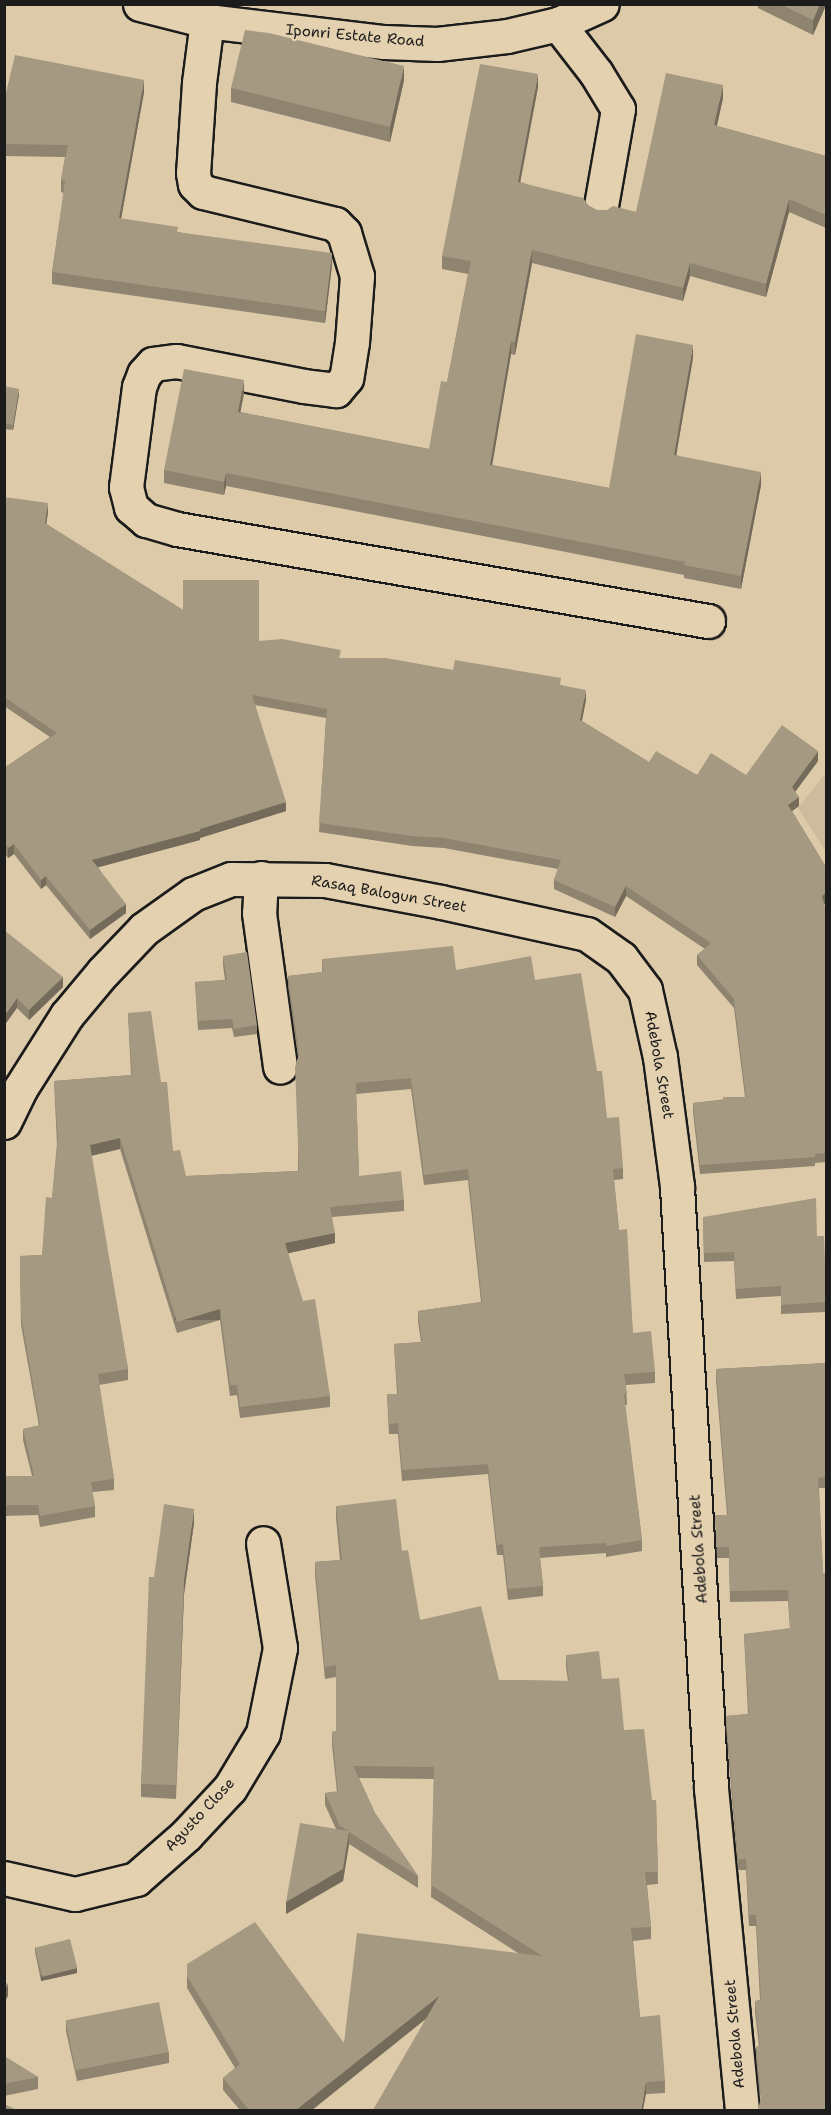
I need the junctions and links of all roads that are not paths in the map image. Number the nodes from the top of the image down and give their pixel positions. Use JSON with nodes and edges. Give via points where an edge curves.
{"nodes":[{"id":1,"x":140,"y":4,"type":"edge"},
{"id":2,"x":602,"y":4,"type":"edge"},
{"id":3,"x":207,"y":21,"type":"junction"},
{"id":4,"x":558,"y":24,"type":"junction"},
{"id":5,"x":601,"y":205,"type":"dead end"},
{"id":6,"x":708,"y":621,"type":"dead end"},
{"id":7,"x":261,"y":878,"type":"junction"},
{"id":8,"x":645,"y":990,"type":"joint"},
{"id":9,"x":280,"y":1067,"type":"dead end"},
{"id":10,"x":4,"y":1122,"type":"edge"},
{"id":11,"x":263,"y":1543,"type":"dead end"},
{"id":12,"x":4,"y":1878,"type":"edge"},
{"id":13,"x":742,"y":2110,"type":"edge"}],
"edges":[{"from":1,"to":3,"type":"street","name":"Iponri Estate Road"},
{"from":2,"to":4,"type":"street","name":"Iponri Estate Road"},
{"from":3,"to":4,"type":"street","name":"Iponri Estate Road","via":[[384,42],[437,44],[507,36]]},
{"from":3,"to":6,"type":"street","via":[[199,82],[195,184],[203,192],[335,224],[344,233],[357,276],[352,342],[346,378],[336,390],[176,361],[153,364],[139,387],[126,487],[131,507],[146,520],[177,529]]},
{"from":4,"to":5,"type":"street","via":[[618,109]]},
{"from":7,"to":8,"type":"street","name":"Rasaq Balogun Street","via":[[325,879],[587,934],[621,958]]},
{"from":7,"to":9,"type":"street","via":[[259,913]]},
{"from":7,"to":10,"type":"street","name":"Rasaq Balogun Street","via":[[231,879],[193,894],[144,929],[67,1015]]},
{"from":8,"to":13,"type":"street","name":"Adebola Street","via":[[660,1056],[677,1187],[711,1788]]},
{"from":11,"to":12,"type":"street","name":"Agusto Close","via":[[280,1648],[263,1733],[230,1788],[186,1835],[136,1879],[75,1894]]}]}
